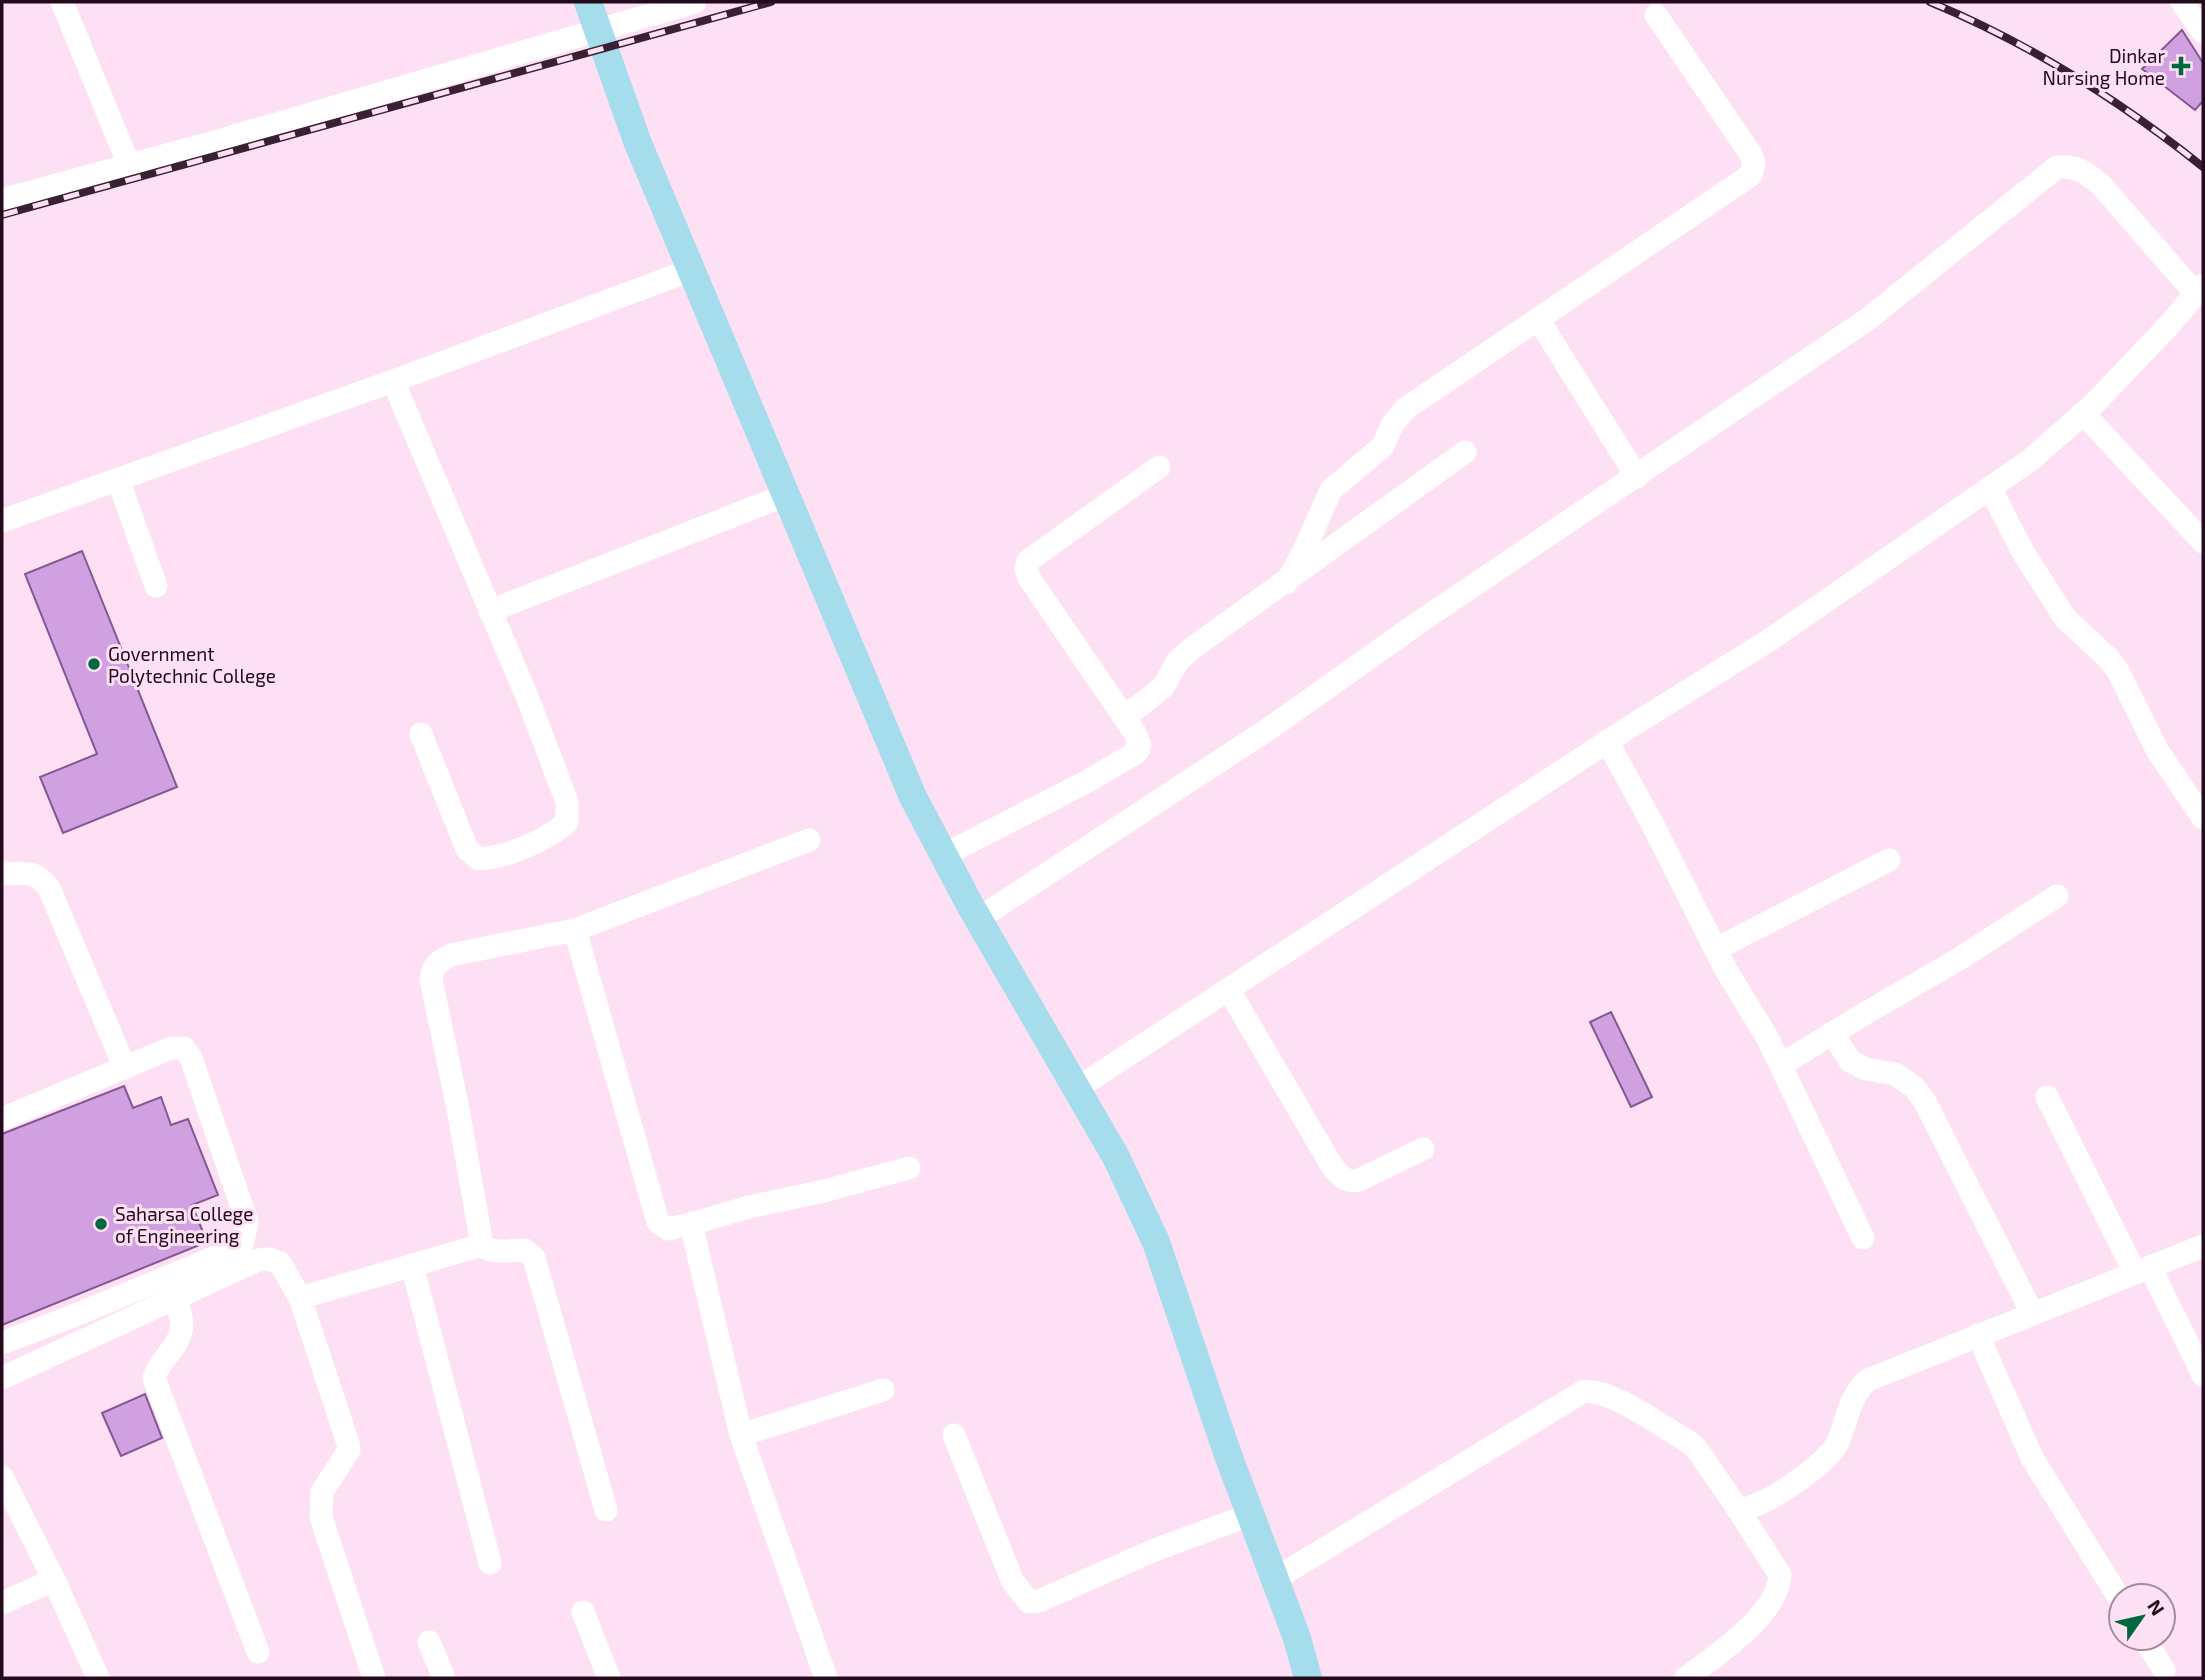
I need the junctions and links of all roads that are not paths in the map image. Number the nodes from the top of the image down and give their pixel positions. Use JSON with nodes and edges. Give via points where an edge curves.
{"nodes":[{"id":1,"x":62,"y":2,"type":"edge"},
{"id":2,"x":588,"y":2,"type":"edge"},
{"id":3,"x":695,"y":2,"type":"edge"},
{"id":4,"x":2182,"y":2,"type":"edge"},
{"id":5,"x":1656,"y":15,"type":"dead end"},
{"id":6,"x":597,"y":29,"type":"junction"},
{"id":7,"x":2203,"y":32,"type":"edge"},
{"id":8,"x":129,"y":165,"type":"junction"},
{"id":9,"x":2,"y":201,"type":"edge"},
{"id":10,"x":691,"y":270,"type":"junction"},
{"id":11,"x":2199,"y":290,"type":"edge"},
{"id":12,"x":1538,"y":319,"type":"junction"},
{"id":13,"x":393,"y":381,"type":"junction"},
{"id":14,"x":2084,"y":413,"type":"junction"},
{"id":15,"x":1465,"y":452,"type":"dead end"},
{"id":16,"x":1159,"y":467,"type":"dead end"},
{"id":17,"x":1637,"y":477,"type":"junction"},
{"id":18,"x":118,"y":479,"type":"junction"},
{"id":19,"x":1990,"y":488,"type":"junction"},
{"id":20,"x":786,"y":495,"type":"junction"},
{"id":21,"x":2,"y":520,"type":"edge"},
{"id":22,"x":2203,"y":542,"type":"edge"},
{"id":23,"x":1286,"y":583,"type":"junction"},
{"id":24,"x":156,"y":586,"type":"dead end"},
{"id":25,"x":491,"y":611,"type":"junction"},
{"id":26,"x":1123,"y":715,"type":"junction"},
{"id":27,"x":421,"y":734,"type":"dead end"},
{"id":28,"x":1607,"y":741,"type":"junction"},
{"id":29,"x":2203,"y":818,"type":"edge"},
{"id":30,"x":809,"y":840,"type":"dead end"},
{"id":31,"x":944,"y":855,"type":"junction"},
{"id":32,"x":1889,"y":860,"type":"dead end"},
{"id":33,"x":2,"y":873,"type":"edge"},
{"id":34,"x":2057,"y":896,"type":"dead end"},
{"id":35,"x":978,"y":919,"type":"junction"},
{"id":36,"x":575,"y":930,"type":"junction"},
{"id":37,"x":1716,"y":949,"type":"junction"},
{"id":38,"x":1229,"y":990,"type":"junction"},
{"id":39,"x":1832,"y":1034,"type":"junction"},
{"id":40,"x":1780,"y":1065,"type":"junction"},
{"id":41,"x":125,"y":1068,"type":"junction"},
{"id":42,"x":1076,"y":1089,"type":"junction"},
{"id":43,"x":2047,"y":1097,"type":"dead end"},
{"id":44,"x":2,"y":1119,"type":"edge"},
{"id":45,"x":1423,"y":1149,"type":"dead end"},
{"id":46,"x":909,"y":1168,"type":"dead end"},
{"id":47,"x":691,"y":1224,"type":"junction"},
{"id":48,"x":1863,"y":1238,"type":"dead end"},
{"id":49,"x":482,"y":1245,"type":"junction"},
{"id":50,"x":2203,"y":1246,"type":"edge"},
{"id":51,"x":412,"y":1265,"type":"junction"},
{"id":52,"x":2142,"y":1270,"type":"junction"},
{"id":53,"x":175,"y":1298,"type":"junction"},
{"id":54,"x":300,"y":1298,"type":"junction"},
{"id":55,"x":2032,"y":1313,"type":"junction"},
{"id":56,"x":1978,"y":1335,"type":"junction"},
{"id":57,"x":2,"y":1343,"type":"edge"},
{"id":58,"x":2203,"y":1375,"type":"edge"},
{"id":59,"x":2,"y":1378,"type":"edge"},
{"id":60,"x":883,"y":1390,"type":"dead end"},
{"id":61,"x":741,"y":1435,"type":"junction"},
{"id":62,"x":954,"y":1435,"type":"dead end"},
{"id":63,"x":2,"y":1477,"type":"edge"},
{"id":64,"x":606,"y":1510,"type":"dead end"},
{"id":65,"x":1738,"y":1510,"type":"junction"},
{"id":66,"x":1250,"y":1515,"type":"junction"},
{"id":67,"x":490,"y":1563,"type":"dead end"},
{"id":68,"x":1275,"y":1579,"type":"junction"},
{"id":69,"x":54,"y":1580,"type":"junction"},
{"id":70,"x":2109,"y":1582,"type":"edge"},
{"id":71,"x":2,"y":1602,"type":"edge"},
{"id":72,"x":583,"y":1612,"type":"dead end"},
{"id":73,"x":429,"y":1642,"type":"dead end"},
{"id":74,"x":258,"y":1652,"type":"dead end"},
{"id":75,"x":2153,"y":1652,"type":"edge"},
{"id":76,"x":2164,"y":1670,"type":"dead end"},
{"id":77,"x":98,"y":1678,"type":"edge"},
{"id":78,"x":374,"y":1678,"type":"edge"},
{"id":79,"x":444,"y":1678,"type":"edge"},
{"id":80,"x":609,"y":1678,"type":"edge"},
{"id":81,"x":826,"y":1678,"type":"edge"},
{"id":82,"x":1308,"y":1678,"type":"edge"},
{"id":83,"x":1686,"y":1678,"type":"edge"}],
"edges":[{"from":1,"to":8,"type":"street"},
{"from":2,"to":6,"type":"main road"},
{"from":3,"to":6,"type":"street"},
{"from":4,"to":7,"type":"street"},
{"from":5,"to":12,"type":"street","via":[[1749,153],[1754,163],[1751,175]]},
{"from":6,"to":8,"type":"street"},
{"from":6,"to":10,"type":"main road"},
{"from":8,"to":9,"type":"street"},
{"from":10,"to":13,"type":"street"},
{"from":10,"to":20,"type":"main road"},
{"from":11,"to":14,"type":"street"},
{"from":11,"to":17,"type":"street","via":[[2100,184],[2082,169],[2057,167],[1868,319]]},
{"from":12,"to":17,"type":"street"},
{"from":12,"to":23,"type":"street","via":[[1398,416],[1383,446],[1331,489]]},
{"from":13,"to":18,"type":"street"},
{"from":13,"to":25,"type":"street"},
{"from":14,"to":19,"type":"street"},
{"from":14,"to":22,"type":"street"},
{"from":15,"to":23,"type":"street"},
{"from":16,"to":26,"type":"street","via":[[1028,561],[1026,569]]},
{"from":17,"to":35,"type":"street"},
{"from":18,"to":21,"type":"street"},
{"from":18,"to":24,"type":"street"},
{"from":19,"to":28,"type":"street","via":[[1768,641]]},
{"from":19,"to":29,"type":"street","via":[[2022,552],[2065,618],[2118,671],[2157,750]]},
{"from":20,"to":25,"type":"street"},
{"from":20,"to":31,"type":"main road","via":[[913,797]]},
{"from":23,"to":26,"type":"street","via":[[1191,649],[1177,662],[1164,686]]},
{"from":25,"to":27,"type":"street","via":[[567,802],[567,822],[555,834],[494,858],[478,859],[467,849]]},
{"from":26,"to":31,"type":"street","via":[[1140,745],[1137,752]]},
{"from":28,"to":37,"type":"street"},
{"from":28,"to":38,"type":"street"},
{"from":30,"to":36,"type":"street"},
{"from":31,"to":35,"type":"main road"},
{"from":32,"to":37,"type":"street"},
{"from":33,"to":41,"type":"street","via":[[31,873],[49,888]]},
{"from":34,"to":39,"type":"street"},
{"from":35,"to":42,"type":"main road"},
{"from":36,"to":47,"type":"street","via":[[658,1222],[667,1229]]},
{"from":36,"to":49,"type":"street","via":[[452,955],[432,968]]},
{"from":37,"to":40,"type":"street"},
{"from":38,"to":42,"type":"street"},
{"from":38,"to":45,"type":"street","via":[[1341,1177],[1359,1180]]},
{"from":39,"to":40,"type":"street"},
{"from":39,"to":55,"type":"street","via":[[1850,1061],[1895,1074],[1924,1100]]},
{"from":40,"to":48,"type":"street"},
{"from":41,"to":44,"type":"street"},
{"from":41,"to":57,"type":"street","via":[[171,1048],[184,1048],[191,1058],[247,1222],[243,1242],[233,1250]]},
{"from":42,"to":66,"type":"main road","via":[[1116,1157],[1156,1242]]},
{"from":43,"to":52,"type":"street"},
{"from":46,"to":47,"type":"street"},
{"from":47,"to":61,"type":"street"},
{"from":49,"to":51,"type":"street"},
{"from":49,"to":64,"type":"street","via":[[493,1251],[526,1250],[534,1258]]},
{"from":50,"to":52,"type":"street"},
{"from":51,"to":54,"type":"street"},
{"from":51,"to":67,"type":"street"},
{"from":52,"to":55,"type":"street"},
{"from":52,"to":58,"type":"street"},
{"from":53,"to":54,"type":"street","via":[[268,1259],[279,1263]]},
{"from":53,"to":59,"type":"street"},
{"from":53,"to":74,"type":"street","via":[[182,1328],[154,1378]]},
{"from":54,"to":78,"type":"street","via":[[349,1450],[322,1492],[321,1517]]},
{"from":55,"to":56,"type":"street"},
{"from":56,"to":65,"type":"street","via":[[1858,1387],[1836,1446],[1825,1459],[1759,1505]]},
{"from":56,"to":70,"type":"street","via":[[2032,1458]]},
{"from":60,"to":61,"type":"street"},
{"from":61,"to":81,"type":"street"},
{"from":62,"to":66,"type":"street","via":[[1013,1582],[1029,1602]]},
{"from":63,"to":69,"type":"street"},
{"from":65,"to":68,"type":"street","via":[[1686,1440],[1610,1398],[1584,1391]]},
{"from":65,"to":83,"type":"street","via":[[1780,1575],[1780,1583],[1765,1612]]},
{"from":66,"to":68,"type":"main road"},
{"from":68,"to":82,"type":"main road"},
{"from":69,"to":71,"type":"street"},
{"from":69,"to":77,"type":"street"},
{"from":72,"to":80,"type":"street"},
{"from":73,"to":79,"type":"street"},
{"from":75,"to":76,"type":"street"}]}
